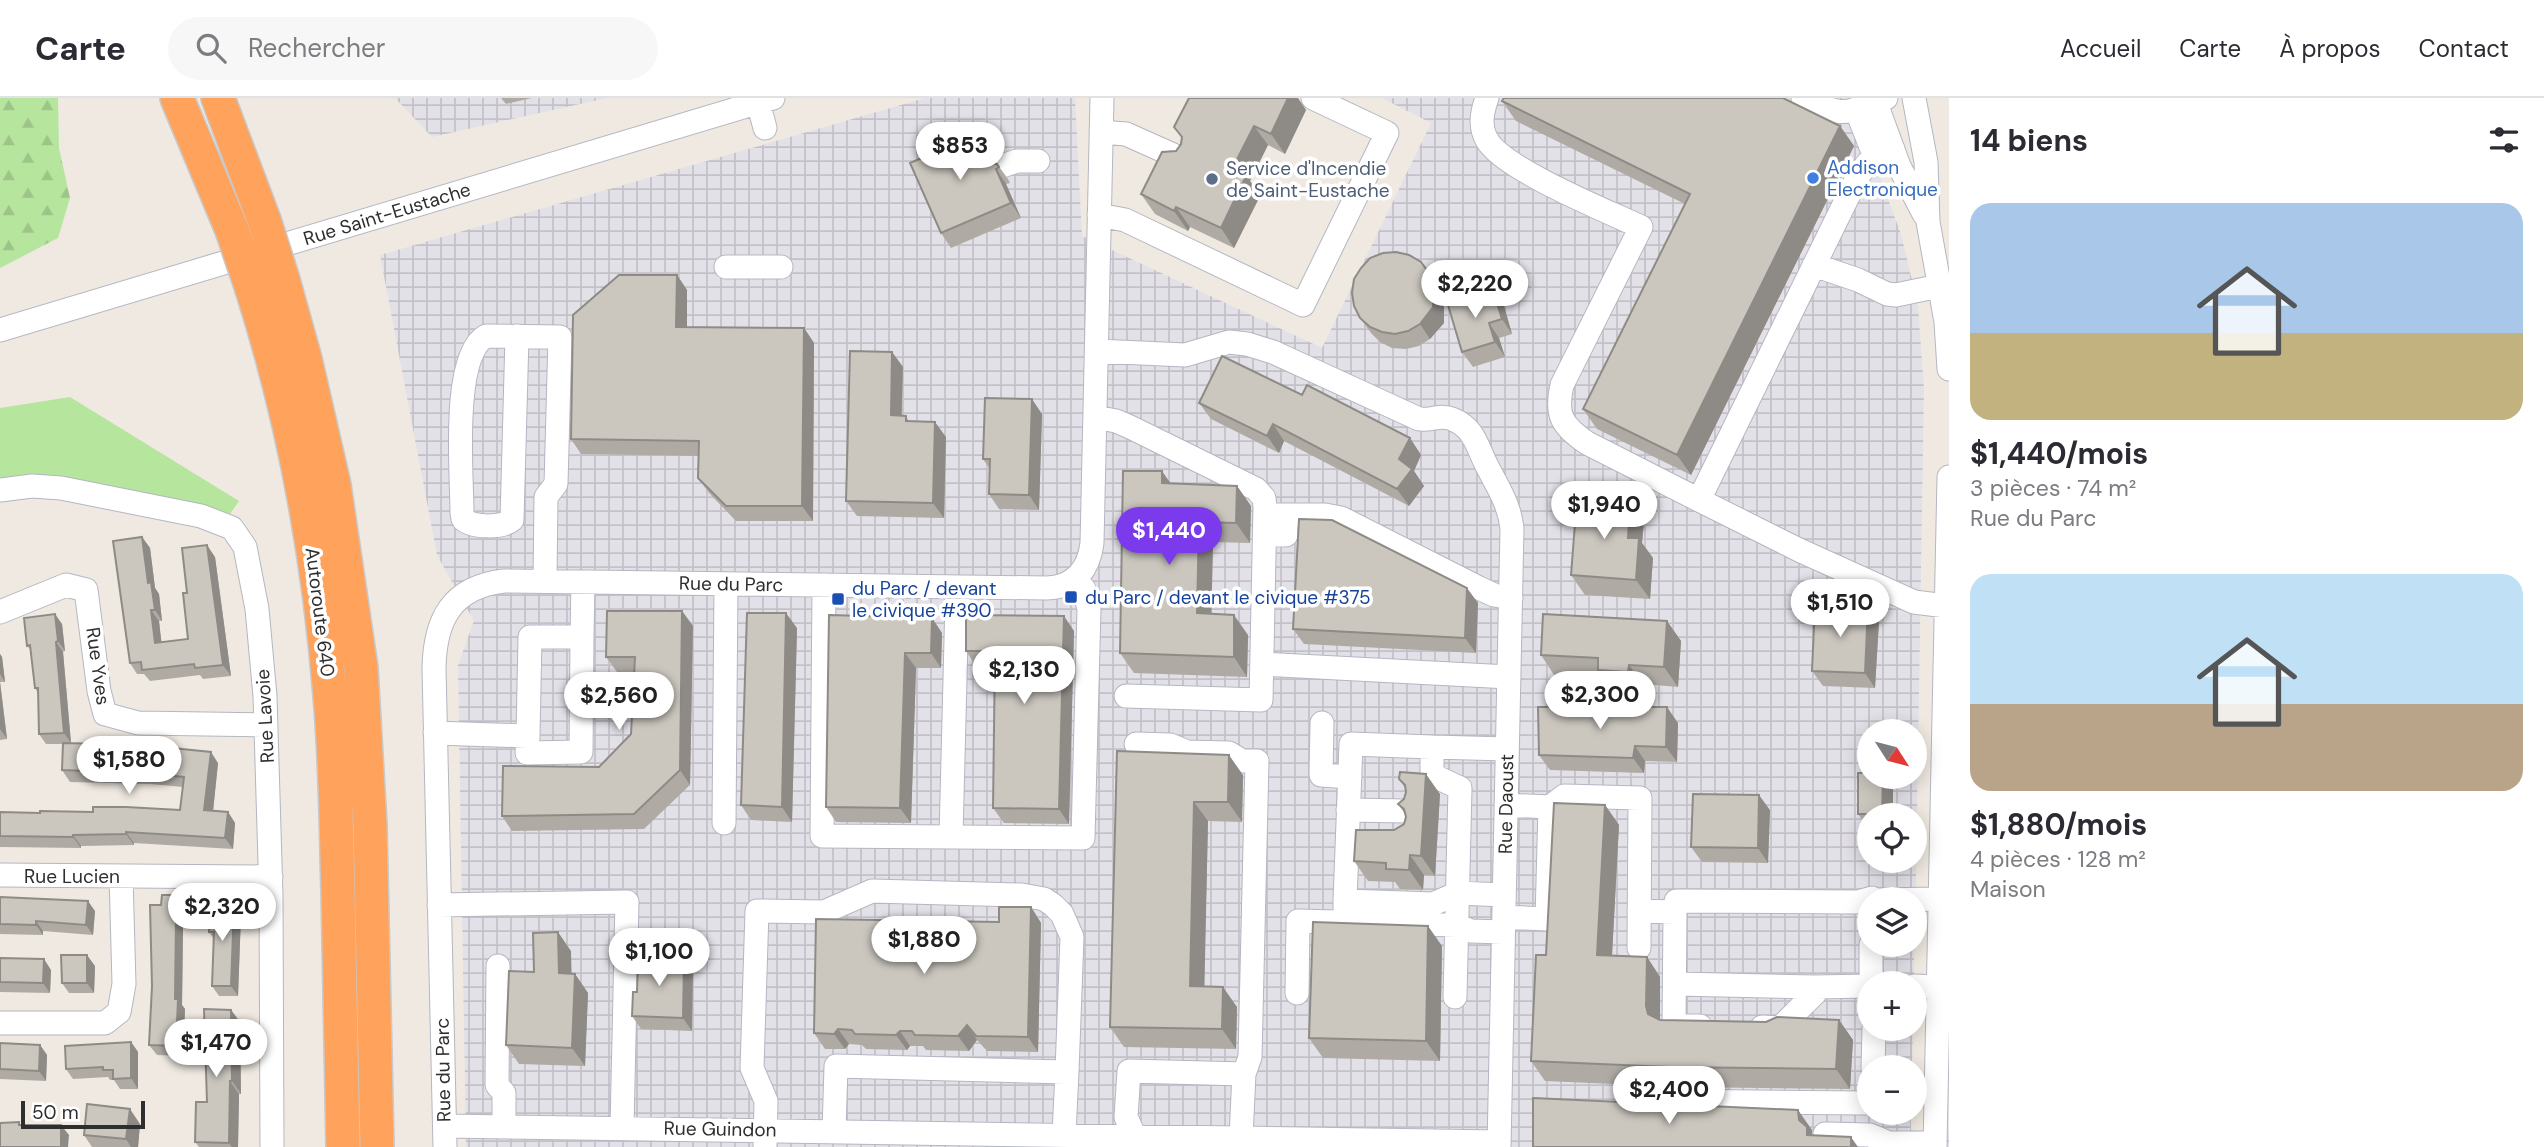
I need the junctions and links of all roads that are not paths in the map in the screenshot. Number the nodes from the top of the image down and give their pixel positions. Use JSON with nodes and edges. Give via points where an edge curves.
{"nodes":[{"id":1,"x":177,"y":98,"type":"edge"},
{"id":2,"x":218,"y":98,"type":"edge"},
{"id":3,"x":1102,"y":98,"type":"edge"},
{"id":4,"x":1313,"y":98,"type":"edge"},
{"id":5,"x":1488,"y":98,"type":"edge"},
{"id":6,"x":1803,"y":98,"type":"edge"},
{"id":7,"x":1914,"y":98,"type":"edge"},
{"id":8,"x":766,"y":100,"type":"edge"},
{"id":9,"x":1873,"y":102,"type":"edge"},
{"id":10,"x":765,"y":128,"type":"dead end"},
{"id":11,"x":1101,"y":132,"type":"junction"},
{"id":12,"x":1884,"y":153,"type":"junction"},
{"id":13,"x":1182,"y":159,"type":"edge"},
{"id":14,"x":1038,"y":161,"type":"dead end"},
{"id":15,"x":1002,"y":166,"type":"edge"},
{"id":16,"x":1099,"y":215,"type":"junction"},
{"id":17,"x":1927,"y":222,"type":"junction"},
{"id":18,"x":1814,"y":265,"type":"junction"},
{"id":19,"x":726,"y":267,"type":"dead end"},
{"id":20,"x":780,"y":267,"type":"dead end"},
{"id":21,"x":1940,"y":286,"type":"junction"},
{"id":22,"x":0,"y":330,"type":"edge"},
{"id":23,"x":517,"y":336,"type":"junction"},
{"id":24,"x":1097,"y":351,"type":"junction"},
{"id":25,"x":1949,"y":369,"type":"edge"},
{"id":26,"x":1095,"y":417,"type":"junction"},
{"id":27,"x":1949,"y":477,"type":"edge"},
{"id":28,"x":0,"y":490,"type":"edge"},
{"id":29,"x":1699,"y":500,"type":"junction"},
{"id":30,"x":1272,"y":521,"type":"junction"},
{"id":31,"x":1075,"y":579,"type":"junction"},
{"id":32,"x":545,"y":581,"type":"junction"},
{"id":33,"x":583,"y":582,"type":"junction"},
{"id":34,"x":726,"y":584,"type":"junction"},
{"id":35,"x":824,"y":585,"type":"junction"},
{"id":36,"x":962,"y":587,"type":"junction"},
{"id":37,"x":1511,"y":598,"type":"junction"},
{"id":38,"x":1947,"y":606,"type":"junction"},
{"id":39,"x":0,"y":612,"type":"edge"},
{"id":40,"x":582,"y":637,"type":"junction"},
{"id":41,"x":1262,"y":664,"type":"junction"},
{"id":42,"x":1509,"y":677,"type":"junction"},
{"id":43,"x":1126,"y":696,"type":"dead end"},
{"id":44,"x":1322,"y":723,"type":"dead end"},
{"id":45,"x":266,"y":724,"type":"junction"},
{"id":46,"x":435,"y":733,"type":"junction"},
{"id":47,"x":528,"y":736,"type":"junction"},
{"id":48,"x":1136,"y":744,"type":"dead end"},
{"id":49,"x":1432,"y":747,"type":"junction"},
{"id":50,"x":1507,"y":749,"type":"junction"},
{"id":51,"x":1350,"y":777,"type":"junction"},
{"id":52,"x":1506,"y":805,"type":"junction"},
{"id":53,"x":1550,"y":807,"type":"junction"},
{"id":54,"x":1349,"y":810,"type":"junction"},
{"id":55,"x":1406,"y":811,"type":"edge"},
{"id":56,"x":724,"y":823,"type":"dead end"},
{"id":57,"x":1348,"y":835,"type":"junction"},
{"id":58,"x":1371,"y":835,"type":"edge"},
{"id":59,"x":951,"y":836,"type":"junction"},
{"id":60,"x":0,"y":875,"type":"edge"},
{"id":61,"x":121,"y":876,"type":"junction"},
{"id":62,"x":271,"y":877,"type":"junction"},
{"id":63,"x":1458,"y":893,"type":"junction"},
{"id":64,"x":1927,"y":899,"type":"edge"},
{"id":65,"x":1940,"y":899,"type":"junction"},
{"id":66,"x":1857,"y":902,"type":"edge"},
{"id":67,"x":439,"y":905,"type":"junction"},
{"id":68,"x":1345,"y":911,"type":"junction"},
{"id":69,"x":1639,"y":911,"type":"junction"},
{"id":70,"x":1675,"y":912,"type":"junction"},
{"id":71,"x":1504,"y":915,"type":"junction"},
{"id":72,"x":1457,"y":925,"type":"junction"},
{"id":73,"x":1639,"y":948,"type":"dead end"},
{"id":74,"x":498,"y":966,"type":"dead end"},
{"id":75,"x":1675,"y":984,"type":"junction"},
{"id":76,"x":1857,"y":986,"type":"edge"},
{"id":77,"x":1815,"y":987,"type":"junction"},
{"id":78,"x":1927,"y":987,"type":"edge"},
{"id":79,"x":1939,"y":987,"type":"junction"},
{"id":80,"x":1297,"y":993,"type":"dead end"},
{"id":81,"x":1455,"y":997,"type":"dead end"},
{"id":82,"x":0,"y":1023,"type":"edge"},
{"id":83,"x":1067,"y":1072,"type":"junction"},
{"id":84,"x":1244,"y":1074,"type":"junction"},
{"id":85,"x":1933,"y":1099,"type":"edge"},
{"id":86,"x":1665,"y":1101,"type":"edge"},
{"id":87,"x":1857,"y":1103,"type":"edge"},
{"id":88,"x":504,"y":1127,"type":"junction"},
{"id":89,"x":622,"y":1127,"type":"junction"},
{"id":90,"x":1064,"y":1134,"type":"junction"},
{"id":91,"x":445,"y":1136,"type":"edge"},
{"id":92,"x":841,"y":1136,"type":"edge"},
{"id":93,"x":645,"y":1137,"type":"edge"},
{"id":94,"x":1241,"y":1137,"type":"junction"},
{"id":95,"x":766,"y":1138,"type":"edge"},
{"id":96,"x":949,"y":1140,"type":"edge"},
{"id":97,"x":1939,"y":1140,"type":"edge"},
{"id":98,"x":1134,"y":1141,"type":"edge"},
{"id":99,"x":1828,"y":1143,"type":"edge"},
{"id":100,"x":1418,"y":1144,"type":"edge"},
{"id":101,"x":1499,"y":1145,"type":"edge"},
{"id":102,"x":1884,"y":1146,"type":"edge"},
{"id":103,"x":272,"y":1147,"type":"edge"},
{"id":104,"x":343,"y":1147,"type":"edge"},
{"id":105,"x":377,"y":1147,"type":"edge"}],
"edges":[{"from":1,"to":104,"type":"highway","name":"Autoroute 640","bridge":true,"via":[[252,289],[276,374],[313,546],[328,664],[335,775]]},
{"from":2,"to":105,"type":"highway","name":"Autoroute 640","bridge":true,"via":[[283,280],[334,485],[361,668],[370,825]]},
{"from":3,"to":11,"type":"street"},
{"from":4,"to":16,"type":"street","via":[[1387,134],[1303,305],[1125,220]]},
{"from":5,"to":29,"type":"street","via":[[1483,130],[1500,155],[1641,227],[1562,385],[1561,418],[1587,443]]},
{"from":6,"to":9,"type":"street","via":[[1838,113]]},
{"from":7,"to":17,"type":"street","via":[[1926,162]]},
{"from":8,"to":10,"type":"street"},
{"from":8,"to":22,"type":"street","name":"Rue Saint-Eustache"},
{"from":9,"to":12,"type":"street"},
{"from":11,"to":13,"type":"street","via":[[1136,137]]},
{"from":11,"to":16,"type":"street"},
{"from":12,"to":17,"type":"street"},
{"from":12,"to":18,"type":"street","via":[[1867,163],[1858,176]]},
{"from":14,"to":15,"type":"street"},
{"from":16,"to":24,"type":"street"},
{"from":17,"to":21,"type":"street"},
{"from":18,"to":21,"type":"street","via":[[1887,295]]},
{"from":18,"to":29,"type":"street"},
{"from":19,"to":20,"type":"street"},
{"from":21,"to":25,"type":"street"},
{"from":23,"to":23,"type":"street","via":[[512,520],[501,525],[467,523],[462,513],[463,379],[479,340]]},
{"from":23,"to":32,"type":"street","via":[[561,337],[556,484],[546,497]]},
{"from":24,"to":26,"type":"street"},
{"from":24,"to":37,"type":"street","name":"Rue Daoust","via":[[1185,355],[1229,342],[1260,347],[1419,419],[1443,416],[1460,423],[1475,436],[1509,508]]},
{"from":26,"to":30,"type":"street","via":[[1130,426],[1256,489]]},
{"from":26,"to":31,"type":"street","via":[[1092,543],[1087,565]]},
{"from":27,"to":38,"type":"street"},
{"from":28,"to":45,"type":"street","name":"Rue Lavoie","via":[[61,488],[201,516],[232,528],[249,561]]},
{"from":29,"to":38,"type":"street","via":[[1904,598]]},
{"from":30,"to":37,"type":"street","via":[[1325,515],[1341,518],[1479,588]]},
{"from":30,"to":41,"type":"street"},
{"from":31,"to":36,"type":"street","name":"Rue du Parc","via":[[1055,588]]},
{"from":31,"to":59,"type":"street","via":[[1086,592],[1088,609],[1083,838]]},
{"from":32,"to":33,"type":"street","name":"Rue du Parc"},
{"from":32,"to":46,"type":"street","name":"Rue du Parc","via":[[481,585],[448,610],[435,640]]},
{"from":33,"to":34,"type":"street","name":"Rue du Parc"},
{"from":33,"to":40,"type":"street"},
{"from":34,"to":35,"type":"street","name":"Rue du Parc"},
{"from":34,"to":56,"type":"street"},
{"from":35,"to":36,"type":"street","name":"Rue du Parc"},
{"from":35,"to":59,"type":"street","via":[[822,836]]},
{"from":36,"to":59,"type":"street","via":[[957,600]]},
{"from":37,"to":42,"type":"street","name":"Rue Daoust"},
{"from":38,"to":65,"type":"street"},
{"from":39,"to":45,"type":"street","name":"Rue Yves","via":[[66,584],[86,590],[105,714],[138,723]]},
{"from":40,"to":47,"type":"street","via":[[530,637]]},
{"from":40,"to":47,"type":"street","via":[[581,752],[527,752]]},
{"from":41,"to":42,"type":"street"},
{"from":41,"to":43,"type":"street","via":[[1261,700]]},
{"from":42,"to":50,"type":"street","name":"Rue Daoust"},
{"from":44,"to":51,"type":"street","via":[[1321,775]]},
{"from":45,"to":62,"type":"street","name":"Rue Lavoie"},
{"from":46,"to":47,"type":"street"},
{"from":46,"to":67,"type":"street","name":"Rue du Parc"},
{"from":48,"to":84,"type":"street","via":[[1170,745],[1187,752],[1229,752],[1242,761],[1257,761],[1250,1057]]},
{"from":49,"to":50,"type":"street"},
{"from":49,"to":51,"type":"street","via":[[1351,744]]},
{"from":49,"to":63,"type":"street","via":[[1432,775],[1461,788]]},
{"from":50,"to":52,"type":"street","name":"Rue Daoust"},
{"from":51,"to":54,"type":"street"},
{"from":52,"to":53,"type":"street"},
{"from":52,"to":71,"type":"street","name":"Rue Daoust"},
{"from":53,"to":69,"type":"street","via":[[1564,796],[1640,798]]},
{"from":53,"to":71,"type":"street","via":[[1547,919]]},
{"from":54,"to":55,"type":"street"},
{"from":54,"to":57,"type":"street"},
{"from":57,"to":58,"type":"street"},
{"from":57,"to":68,"type":"street"},
{"from":60,"to":61,"type":"street","name":"Rue Lucien"},
{"from":61,"to":62,"type":"street","name":"Rue Lucien"},
{"from":61,"to":82,"type":"street","via":[[124,984],[119,1012],[105,1023]]},
{"from":62,"to":103,"type":"street","name":"Rue Lavoie"},
{"from":63,"to":68,"type":"street","via":[[1433,904]]},
{"from":63,"to":71,"type":"street"},
{"from":63,"to":72,"type":"street"},
{"from":64,"to":65,"type":"street"},
{"from":65,"to":79,"type":"street"},
{"from":66,"to":70,"type":"street","via":[[1675,901]]},
{"from":67,"to":89,"type":"street","via":[[627,902]]},
{"from":67,"to":91,"type":"street","name":"Rue du Parc"},
{"from":68,"to":72,"type":"street"},
{"from":68,"to":80,"type":"street","via":[[1298,921]]},
{"from":69,"to":70,"type":"street"},
{"from":69,"to":73,"type":"street"},
{"from":70,"to":75,"type":"street"},
{"from":71,"to":72,"type":"street","via":[[1471,931]]},
{"from":71,"to":101,"type":"street","name":"Rue Daoust"},
{"from":72,"to":81,"type":"street"},
{"from":74,"to":88,"type":"street","via":[[497,1085],[504,1093]]},
{"from":75,"to":77,"type":"street"},
{"from":75,"to":77,"type":"street","via":[[1674,1026],[1780,1028],[1815,993]]},
{"from":76,"to":77,"type":"street"},
{"from":78,"to":79,"type":"street"},
{"from":79,"to":85,"type":"street"},
{"from":83,"to":90,"type":"street"},
{"from":83,"to":92,"type":"street","via":[[836,1066]]},
{"from":83,"to":95,"type":"street","via":[[1072,937],[1062,914],[1044,899],[872,891],[824,912],[757,911],[752,1069],[766,1101]]},
{"from":84,"to":94,"type":"street"},
{"from":84,"to":98,"type":"street","via":[[1129,1071],[1126,1117]]},
{"from":85,"to":97,"type":"street"},
{"from":86,"to":87,"type":"street"},
{"from":88,"to":89,"type":"street","name":"Rue Guindon"},
{"from":88,"to":91,"type":"street","name":"Rue Guindon"},
{"from":89,"to":93,"type":"street","name":"Rue Guindon"},
{"from":90,"to":96,"type":"street","name":"Rue Guindon"},
{"from":90,"to":98,"type":"street","name":"Rue Guindon"},
{"from":92,"to":95,"type":"street","name":"Rue Guindon"},
{"from":92,"to":96,"type":"street","name":"Rue Guindon"},
{"from":93,"to":95,"type":"street","name":"Rue Guindon"},
{"from":94,"to":98,"type":"street","name":"Rue Guindon"},
{"from":94,"to":100,"type":"street","name":"Rue Guindon"},
{"from":97,"to":102,"type":"street"},
{"from":99,"to":102,"type":"street","via":[[1870,1135]]},
{"from":100,"to":101,"type":"street","name":"Rue Guindon"}]}
